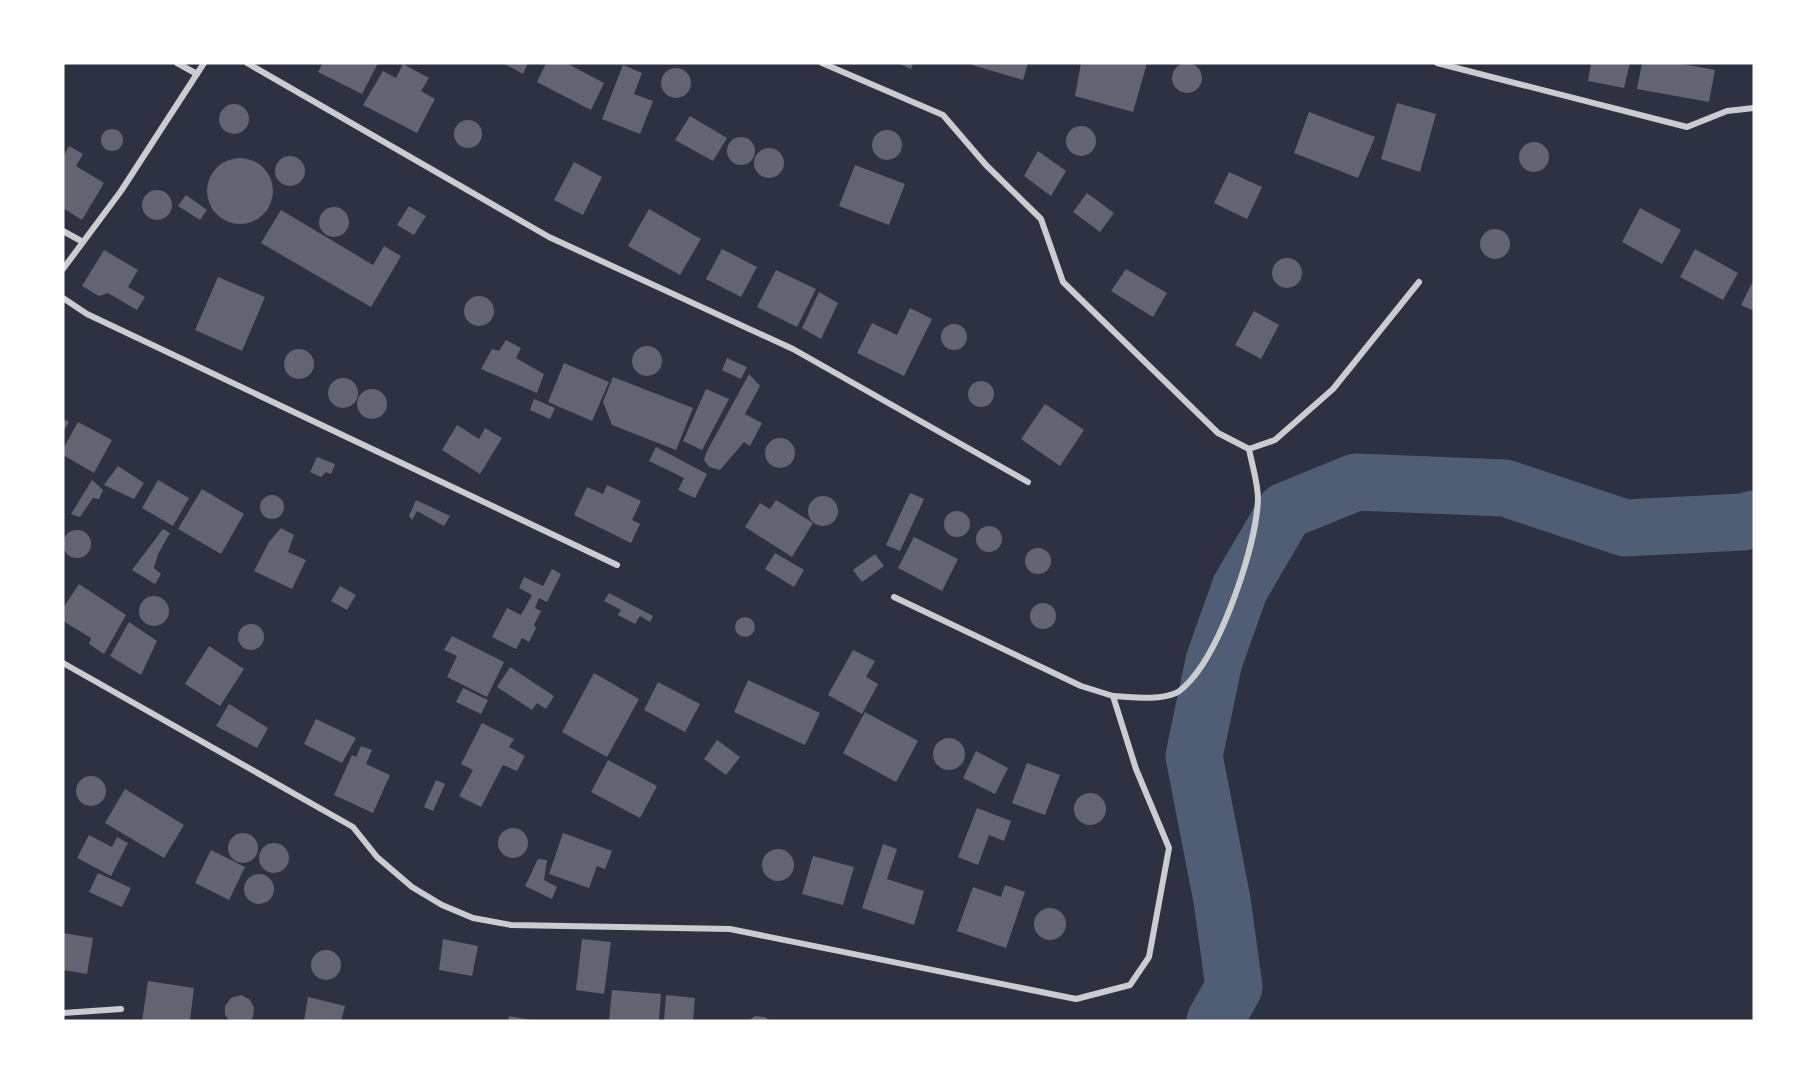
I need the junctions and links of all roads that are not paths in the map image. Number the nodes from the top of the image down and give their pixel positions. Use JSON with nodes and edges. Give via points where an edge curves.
{"nodes":[{"id":1,"x":177,"y":63,"type":"edge"},
{"id":2,"x":204,"y":63,"type":"edge"},
{"id":3,"x":247,"y":63,"type":"edge"},
{"id":4,"x":822,"y":63,"type":"edge"},
{"id":5,"x":1437,"y":63,"type":"edge"},
{"id":6,"x":197,"y":74,"type":"junction"},
{"id":7,"x":1754,"y":108,"type":"edge"},
{"id":8,"x":63,"y":231,"type":"edge"},
{"id":9,"x":83,"y":242,"type":"junction"},
{"id":10,"x":63,"y":269,"type":"edge"},
{"id":11,"x":1419,"y":282,"type":"dead end"},
{"id":12,"x":63,"y":298,"type":"edge"},
{"id":13,"x":1249,"y":449,"type":"junction"},
{"id":14,"x":1028,"y":482,"type":"dead end"},
{"id":15,"x":617,"y":565,"type":"dead end"},
{"id":16,"x":894,"y":597,"type":"dead end"},
{"id":17,"x":63,"y":663,"type":"edge"},
{"id":18,"x":1113,"y":696,"type":"junction"},
{"id":19,"x":121,"y":1009,"type":"dead end"},
{"id":20,"x":63,"y":1013,"type":"edge"}],
"edges":[{"from":1,"to":6,"type":"street"},
{"from":2,"to":6,"type":"street"},
{"from":3,"to":14,"type":"street","via":[[549,237],[793,349]]},
{"from":4,"to":13,"type":"street","via":[[943,115],[1041,219],[1063,282],[1218,433]]},
{"from":5,"to":7,"type":"street","via":[[1687,127],[1727,111]]},
{"from":6,"to":9,"type":"street"},
{"from":8,"to":9,"type":"street"},
{"from":9,"to":10,"type":"street"},
{"from":11,"to":13,"type":"street","via":[[1333,389],[1275,440]]},
{"from":12,"to":15,"type":"street","via":[[87,314]]},
{"from":13,"to":18,"type":"street","via":[[1258,498],[1250,547],[1227,614],[1200,670],[1178,693],[1146,698]]},
{"from":16,"to":18,"type":"street","via":[[1081,686]]},
{"from":17,"to":18,"type":"street","via":[[353,827],[377,857],[412,887],[473,918],[511,925],[730,929],[1076,999],[1130,985],[1149,957],[1169,848],[1136,769]]},
{"from":19,"to":20,"type":"street"}]}
